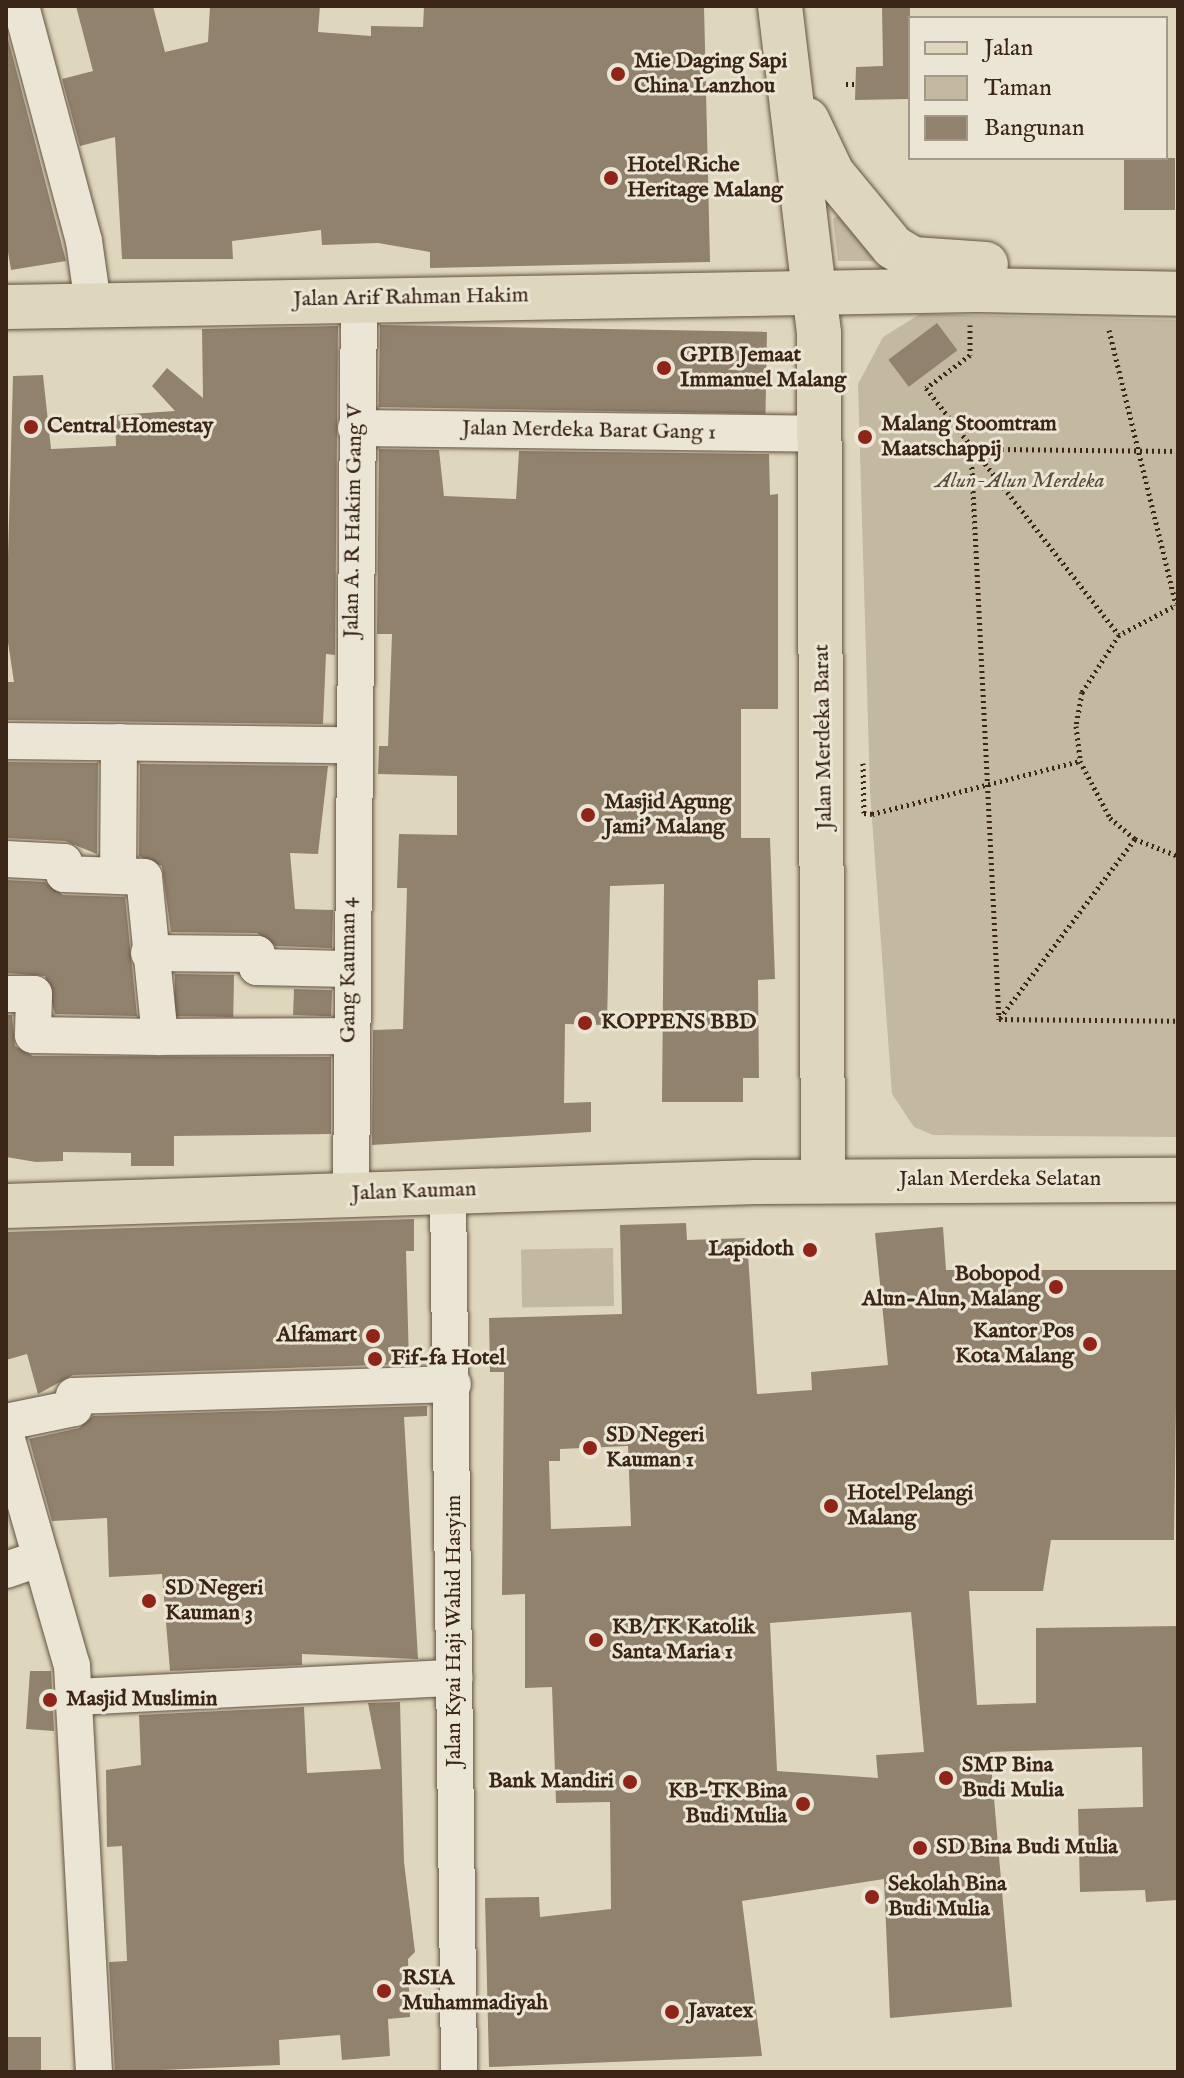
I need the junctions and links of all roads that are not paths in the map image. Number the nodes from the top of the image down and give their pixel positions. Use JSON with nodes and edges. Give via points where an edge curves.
{"nodes":[{"id":1,"x":21,"y":6,"type":"edge"},
{"id":2,"x":780,"y":6,"type":"edge"},
{"id":3,"x":787,"y":60,"type":"junction"},
{"id":4,"x":1178,"y":265,"type":"edge"},
{"id":5,"x":974,"y":289,"type":"junction"},
{"id":6,"x":816,"y":293,"type":"junction"},
{"id":7,"x":1178,"y":294,"type":"edge"},
{"id":8,"x":359,"y":298,"type":"junction"},
{"id":9,"x":93,"y":304,"type":"junction"},
{"id":10,"x":6,"y":307,"type":"edge"},
{"id":11,"x":356,"y":428,"type":"junction"},
{"id":12,"x":821,"y":434,"type":"junction"},
{"id":13,"x":6,"y":741,"type":"edge"},
{"id":14,"x":119,"y":742,"type":"junction"},
{"id":15,"x":349,"y":745,"type":"junction"},
{"id":16,"x":6,"y":859,"type":"edge"},
{"id":17,"x":118,"y":876,"type":"junction"},
{"id":18,"x":149,"y":953,"type":"junction"},
{"id":19,"x":349,"y":969,"type":"junction"},
{"id":20,"x":6,"y":994,"type":"edge"},
{"id":21,"x":349,"y":1036,"type":"junction"},
{"id":22,"x":160,"y":1037,"type":"junction"},
{"id":23,"x":1178,"y":1180,"type":"edge"},
{"id":24,"x":823,"y":1181,"type":"junction"},
{"id":25,"x":448,"y":1191,"type":"junction"},
{"id":26,"x":351,"y":1194,"type":"junction"},
{"id":27,"x":6,"y":1206,"type":"edge"},
{"id":28,"x":453,"y":1384,"type":"junction"},
{"id":29,"x":6,"y":1422,"type":"edge"},
{"id":30,"x":6,"y":1436,"type":"edge"},
{"id":31,"x":41,"y":1558,"type":"junction"},
{"id":32,"x":6,"y":1570,"type":"edge"},
{"id":33,"x":455,"y":1678,"type":"junction"},
{"id":34,"x":74,"y":1697,"type":"junction"},
{"id":35,"x":94,"y":2072,"type":"edge"},
{"id":36,"x":459,"y":2072,"type":"edge"}],
"edges":[{"from":1,"to":9,"type":"street","via":[[84,241]]},
{"from":2,"to":3,"type":"main road"},
{"from":3,"to":5,"type":"main road","via":[[812,136],[876,230],[913,259]]},
{"from":3,"to":6,"type":"main road","name":"Jalan Merdeka Barat"},
{"from":4,"to":5,"type":"main road"},
{"from":5,"to":6,"type":"main road","name":"Jalan Arif Rahman Hakim"},
{"from":5,"to":7,"type":"main road"},
{"from":6,"to":8,"type":"main road","name":"Jalan Arif Rahman Hakim"},
{"from":6,"to":12,"type":"main road","name":"Jalan Merdeka Barat"},
{"from":8,"to":9,"type":"main road","name":"Jalan Arif Rahman Hakim"},
{"from":8,"to":11,"type":"street","name":"Jalan A. R Hakim Gang V"},
{"from":9,"to":10,"type":"main road","name":"Jalan Arif Rahman Hakim"},
{"from":11,"to":12,"type":"street","name":"Jalan Merdeka Barat Gang 1"},
{"from":11,"to":15,"type":"street","name":"Jalan A. R Hakim Gang V"},
{"from":12,"to":24,"type":"main road","name":"Jalan Merdeka Barat"},
{"from":13,"to":14,"type":"street"},
{"from":14,"to":15,"type":"street"},
{"from":14,"to":17,"type":"street"},
{"from":15,"to":19,"type":"street","name":"Gang Kauman 4"},
{"from":16,"to":17,"type":"street","via":[[64,862],[64,874]]},
{"from":17,"to":18,"type":"street","via":[[144,877]]},
{"from":18,"to":19,"type":"street","via":[[257,954],[257,967]]},
{"from":18,"to":22,"type":"street"},
{"from":19,"to":21,"type":"street","name":"Gang Kauman 4"},
{"from":20,"to":22,"type":"street","via":[[34,994],[33,1035]]},
{"from":21,"to":22,"type":"street"},
{"from":21,"to":26,"type":"street","name":"Gang Kauman 4"},
{"from":23,"to":24,"type":"main road","name":"Jalan Merdeka Selatan"},
{"from":24,"to":25,"type":"main road","name":"Jalan Kauman"},
{"from":25,"to":26,"type":"main road","name":"Jalan Kauman"},
{"from":25,"to":28,"type":"street","name":"Jalan Kyai Haji Wahid Hasyim"},
{"from":26,"to":27,"type":"main road","name":"Jalan Kauman"},
{"from":28,"to":29,"type":"street","via":[[74,1396],[74,1408]]},
{"from":28,"to":33,"type":"street","name":"Jalan Kyai Haji Wahid Hasyim"},
{"from":30,"to":31,"type":"street"},
{"from":31,"to":32,"type":"street"},
{"from":31,"to":34,"type":"street"},
{"from":33,"to":34,"type":"street"},
{"from":33,"to":36,"type":"street","name":"Jalan Kyai Haji Wahid Hasyim"},
{"from":34,"to":35,"type":"street"}]}
